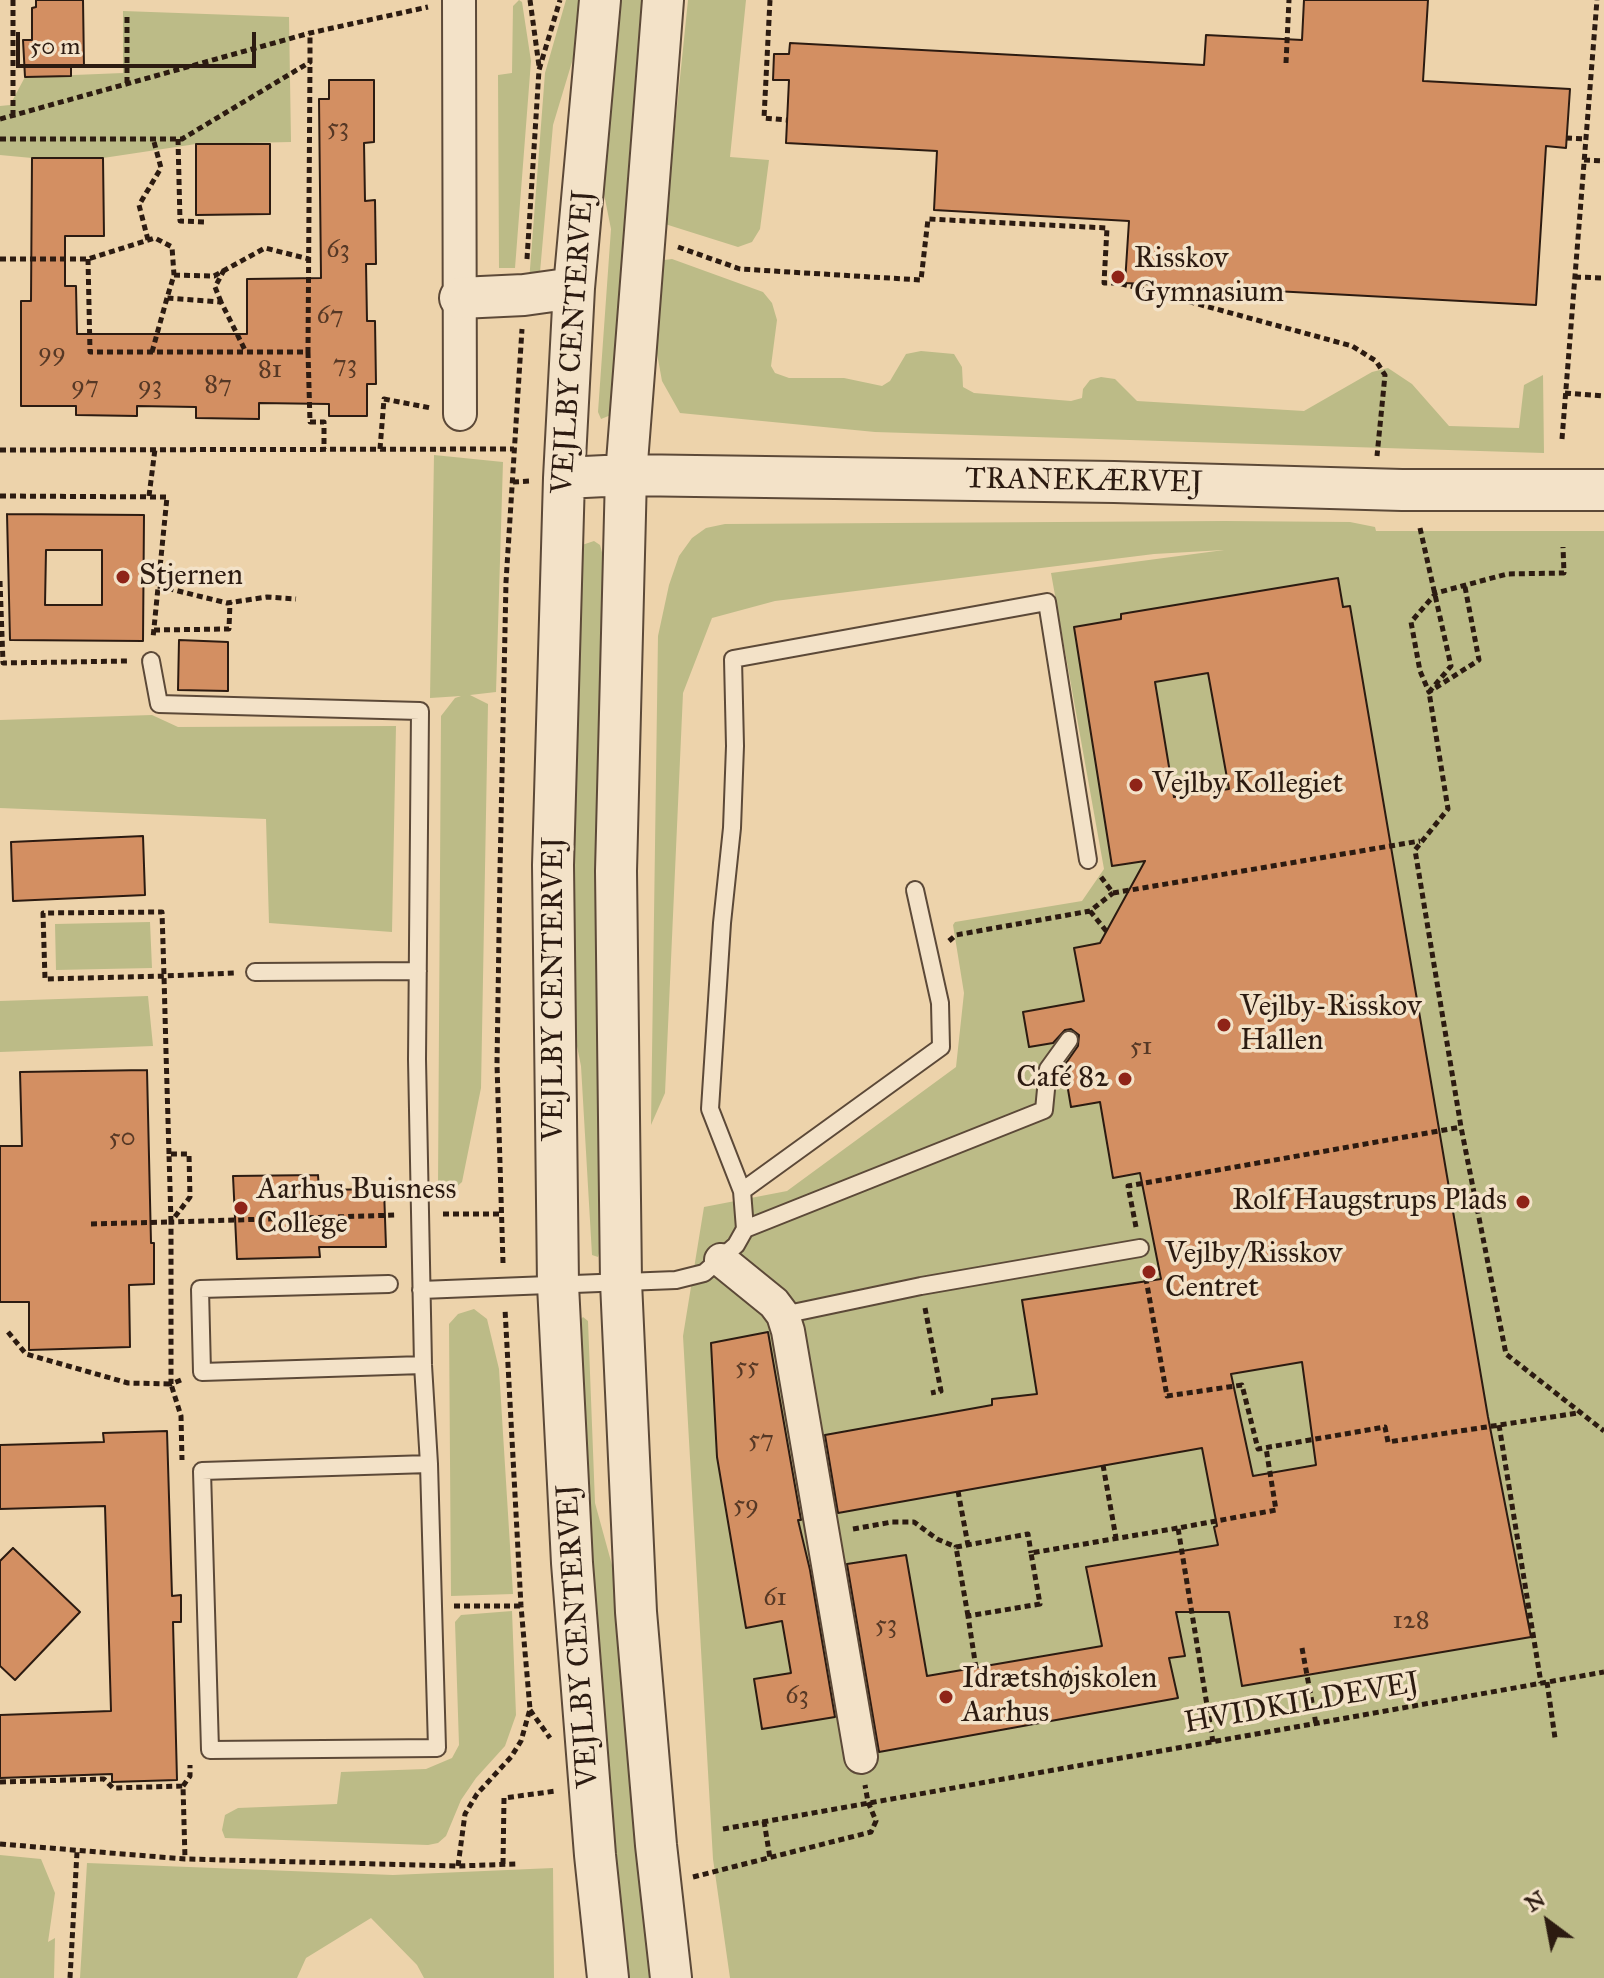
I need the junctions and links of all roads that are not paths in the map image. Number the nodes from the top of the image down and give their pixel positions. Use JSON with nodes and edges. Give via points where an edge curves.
{"nodes":[{"id":1,"x":459,"y":0,"type":"edge"},
{"id":2,"x":600,"y":0,"type":"edge"},
{"id":3,"x":663,"y":0,"type":"edge"},
{"id":4,"x":574,"y":288,"type":"junction"},
{"id":5,"x":460,"y":298,"type":"junction"},
{"id":6,"x":460,"y":414,"type":"road end"},
{"id":7,"x":626,"y":475,"type":"junction"},
{"id":8,"x":564,"y":478,"type":"junction"},
{"id":9,"x":1604,"y":490,"type":"edge"},
{"id":10,"x":151,"y":661,"type":"road end"},
{"id":11,"x":1088,"y":860,"type":"road end"},
{"id":12,"x":915,"y":890,"type":"dead end"},
{"id":13,"x":418,"y":971,"type":"junction"},
{"id":14,"x":255,"y":972,"type":"road end"},
{"id":15,"x":1069,"y":1040,"type":"dead end"},
{"id":16,"x":742,"y":1191,"type":"junction"},
{"id":17,"x":745,"y":1229,"type":"junction"},
{"id":18,"x":1140,"y":1248,"type":"road end"},
{"id":19,"x":721,"y":1260,"type":"junction"},
{"id":20,"x":621,"y":1282,"type":"junction"},
{"id":21,"x":389,"y":1284,"type":"dead end"},
{"id":22,"x":558,"y":1285,"type":"junction"},
{"id":23,"x":421,"y":1290,"type":"junction"},
{"id":24,"x":783,"y":1315,"type":"junction"},
{"id":25,"x":423,"y":1365,"type":"junction"},
{"id":26,"x":429,"y":1464,"type":"junction"},
{"id":27,"x":861,"y":1757,"type":"dead end"},
{"id":28,"x":608,"y":1978,"type":"edge"},
{"id":29,"x":671,"y":1978,"type":"edge"}],
"edges":[{"from":1,"to":5,"type":"street"},
{"from":2,"to":4,"type":"street","name":"VEJLBY CENTERVEJ"},
{"from":3,"to":7,"type":"street","name":"VEJLBY CENTERVEJ"},
{"from":4,"to":5,"type":"street"},
{"from":4,"to":8,"type":"street","name":"VEJLBY CENTERVEJ"},
{"from":5,"to":6,"type":"street"},
{"from":7,"to":8,"type":"street","name":"TRANEKÆRVEJ"},
{"from":7,"to":9,"type":"street","name":"TRANEKÆRVEJ"},
{"from":7,"to":20,"type":"street","name":"VEJLBY CENTERVEJ","via":[[616,871]]},
{"from":8,"to":22,"type":"street","name":"VEJLBY CENTERVEJ","via":[[553,865]]},
{"from":10,"to":13,"type":"lane","via":[[159,704],[420,711]]},
{"from":11,"to":16,"type":"lane","via":[[1047,602],[733,659],[732,828],[710,1109]]},
{"from":12,"to":16,"type":"lane","via":[[940,1003],[941,1047]]},
{"from":13,"to":14,"type":"lane"},
{"from":13,"to":23,"type":"lane"},
{"from":15,"to":17,"type":"lane","via":[[1048,1069],[1044,1110]]},
{"from":16,"to":17,"type":"lane"},
{"from":17,"to":19,"type":"lane"},
{"from":18,"to":24,"type":"lane"},
{"from":19,"to":20,"type":"lane","via":[[704,1273],[676,1280]]},
{"from":19,"to":24,"type":"street"},
{"from":20,"to":22,"type":"lane"},
{"from":20,"to":29,"type":"street","name":"VEJLBY CENTERVEJ","via":[[636,1612]]},
{"from":21,"to":25,"type":"lane","via":[[200,1289],[202,1372]]},
{"from":22,"to":23,"type":"lane"},
{"from":22,"to":28,"type":"street","name":"VEJLBY CENTERVEJ","via":[[572,1563]]},
{"from":23,"to":25,"type":"lane"},
{"from":24,"to":27,"type":"street"},
{"from":25,"to":26,"type":"lane"},
{"from":26,"to":26,"type":"lane","via":[[437,1748],[210,1750],[202,1471]]}]}
